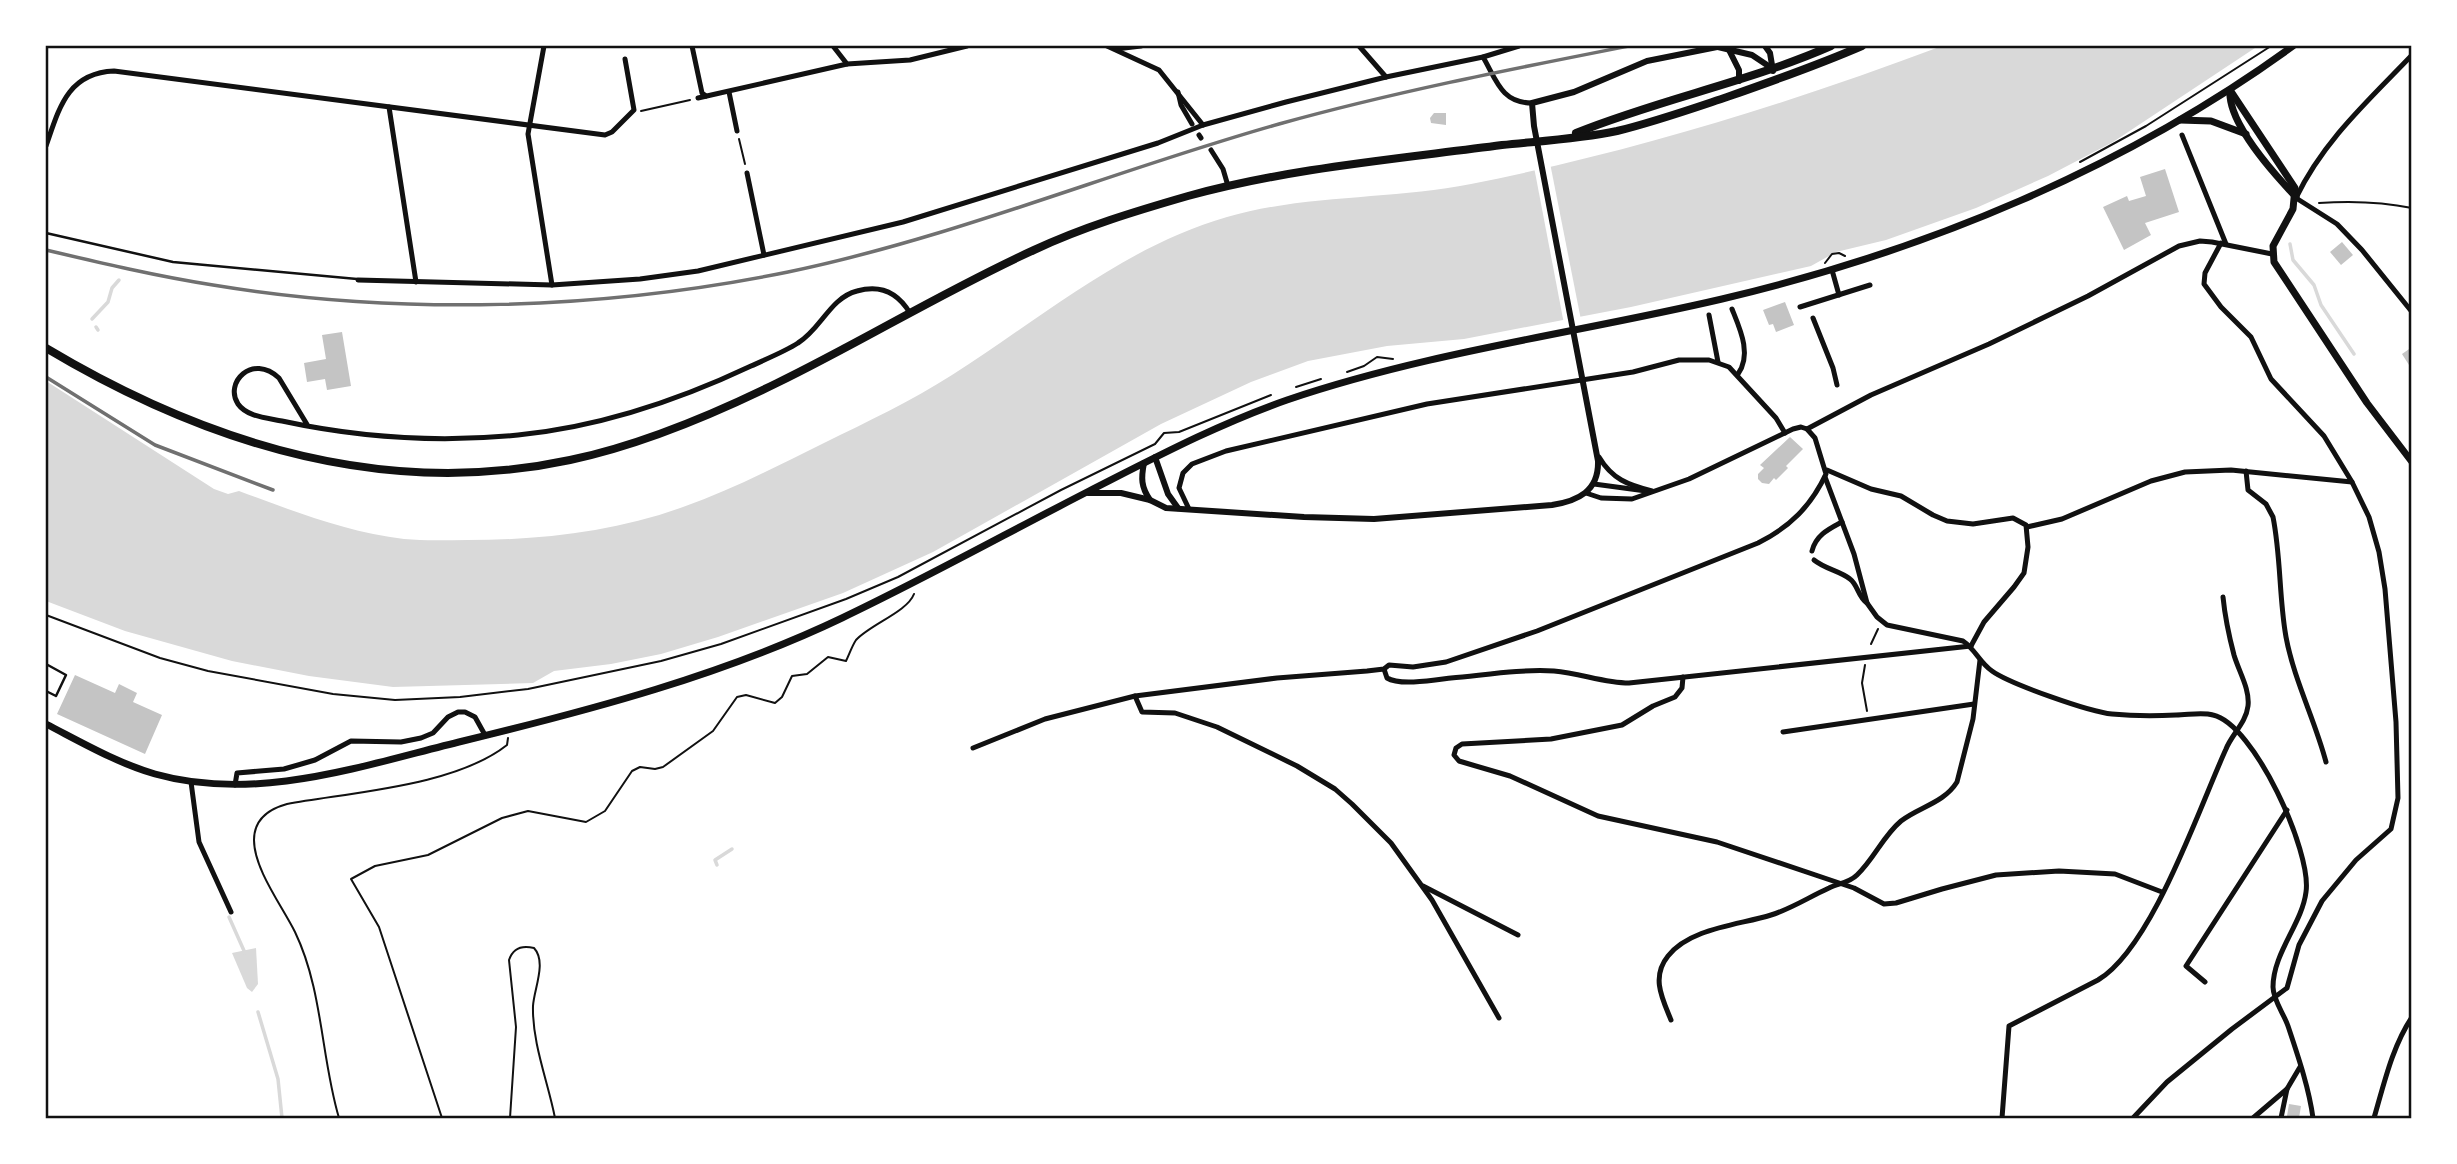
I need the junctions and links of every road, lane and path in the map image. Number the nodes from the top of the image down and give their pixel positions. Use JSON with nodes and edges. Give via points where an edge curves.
{"nodes":[{"id":1,"x":544,"y":46,"type":"edge"},
{"id":2,"x":692,"y":46,"type":"edge"},
{"id":3,"x":833,"y":46,"type":"edge"},
{"id":4,"x":967,"y":46,"type":"edge"},
{"id":5,"x":1107,"y":46,"type":"edge"},
{"id":6,"x":1134,"y":46,"type":"edge"},
{"id":7,"x":1141,"y":46,"type":"edge"},
{"id":8,"x":1359,"y":46,"type":"edge"},
{"id":9,"x":1519,"y":46,"type":"edge"},
{"id":10,"x":1765,"y":46,"type":"edge"},
{"id":11,"x":1831,"y":46,"type":"edge"},
{"id":12,"x":1862,"y":46,"type":"edge"},
{"id":13,"x":2271,"y":46,"type":"edge"},
{"id":14,"x":2292,"y":46,"type":"edge"},
{"id":15,"x":1723,"y":47,"type":"edge"},
{"id":16,"x":1114,"y":49,"type":"junction"},
{"id":17,"x":2412,"y":55,"type":"edge"},
{"id":18,"x":1483,"y":57,"type":"junction"},
{"id":19,"x":625,"y":59,"type":"dead end"},
{"id":20,"x":847,"y":64,"type":"junction"},
{"id":21,"x":1773,"y":69,"type":"junction"},
{"id":22,"x":1386,"y":77,"type":"junction"},
{"id":23,"x":1777,"y":79,"type":"junction"},
{"id":24,"x":1739,"y":80,"type":"junction"},
{"id":25,"x":2230,"y":90,"type":"junction"},
{"id":26,"x":729,"y":92,"type":"junction"},
{"id":27,"x":1178,"y":92,"type":"junction"},
{"id":28,"x":706,"y":96,"type":"junction"},
{"id":29,"x":698,"y":98,"type":"joint"},
{"id":30,"x":1532,"y":103,"type":"junction"},
{"id":31,"x":390,"y":107,"type":"junction"},
{"id":32,"x":633,"y":113,"type":"junction"},
{"id":33,"x":2179,"y":120,"type":"junction"},
{"id":34,"x":1192,"y":124,"type":"dead end"},
{"id":35,"x":1203,"y":125,"type":"junction"},
{"id":36,"x":529,"y":126,"type":"junction"},
{"id":37,"x":737,"y":131,"type":"joint"},
{"id":38,"x":2246,"y":134,"type":"junction"},
{"id":39,"x":2182,"y":135,"type":"dead end"},
{"id":40,"x":1563,"y":138,"type":"junction"},
{"id":41,"x":46,"y":146,"type":"edge"},
{"id":42,"x":1211,"y":150,"type":"dead end"},
{"id":43,"x":2071,"y":166,"type":"dead end"},
{"id":44,"x":747,"y":173,"type":"joint"},
{"id":45,"x":1228,"y":186,"type":"junction"},
{"id":46,"x":2296,"y":198,"type":"junction"},
{"id":47,"x":2319,"y":203,"type":"dead end"},
{"id":48,"x":2412,"y":208,"type":"edge"},
{"id":49,"x":46,"y":233,"type":"edge"},
{"id":50,"x":2223,"y":243,"type":"junction"},
{"id":51,"x":2272,"y":254,"type":"junction"},
{"id":52,"x":764,"y":255,"type":"junction"},
{"id":53,"x":1845,"y":257,"type":"dead end"},
{"id":54,"x":1825,"y":263,"type":"dead end"},
{"id":55,"x":1832,"y":270,"type":"junction"},
{"id":56,"x":358,"y":280,"type":"joint"},
{"id":57,"x":416,"y":282,"type":"junction"},
{"id":58,"x":552,"y":285,"type":"junction"},
{"id":59,"x":1870,"y":285,"type":"dead end"},
{"id":60,"x":1839,"y":295,"type":"junction"},
{"id":61,"x":1800,"y":307,"type":"dead end"},
{"id":62,"x":1732,"y":309,"type":"dead end"},
{"id":63,"x":2412,"y":312,"type":"edge"},
{"id":64,"x":910,"y":313,"type":"junction"},
{"id":65,"x":1709,"y":315,"type":"dead end"},
{"id":66,"x":1813,"y":318,"type":"dead end"},
{"id":67,"x":46,"y":348,"type":"edge"},
{"id":68,"x":1718,"y":362,"type":"junction"},
{"id":69,"x":1738,"y":374,"type":"junction"},
{"id":70,"x":1837,"y":385,"type":"dead end"},
{"id":71,"x":309,"y":426,"type":"junction"},
{"id":72,"x":1807,"y":429,"type":"junction"},
{"id":73,"x":1179,"y":432,"type":"dead end"},
{"id":74,"x":1784,"y":433,"type":"junction"},
{"id":75,"x":1597,"y":454,"type":"junction"},
{"id":76,"x":1155,"y":457,"type":"junction"},
{"id":77,"x":2412,"y":462,"type":"edge"},
{"id":78,"x":1144,"y":463,"type":"junction"},
{"id":79,"x":1827,"y":470,"type":"junction"},
{"id":80,"x":2246,"y":471,"type":"junction"},
{"id":81,"x":1825,"y":477,"type":"junction"},
{"id":82,"x":2353,"y":482,"type":"junction"},
{"id":83,"x":1594,"y":485,"type":"junction"},
{"id":84,"x":1652,"y":491,"type":"junction"},
{"id":85,"x":1086,"y":493,"type":"junction"},
{"id":86,"x":1586,"y":493,"type":"junction"},
{"id":87,"x":1150,"y":500,"type":"junction"},
{"id":88,"x":1178,"y":508,"type":"junction"},
{"id":89,"x":1189,"y":509,"type":"junction"},
{"id":90,"x":1842,"y":522,"type":"junction"},
{"id":91,"x":2027,"y":527,"type":"junction"},
{"id":92,"x":1812,"y":551,"type":"dead end"},
{"id":93,"x":1814,"y":560,"type":"dead end"},
{"id":94,"x":913,"y":584,"type":"junction"},
{"id":95,"x":2223,"y":597,"type":"dead end"},
{"id":96,"x":1867,"y":603,"type":"junction"},
{"id":97,"x":46,"y":615,"type":"edge"},
{"id":98,"x":1883,"y":623,"type":"junction"},
{"id":99,"x":1871,"y":644,"type":"dead end"},
{"id":100,"x":1971,"y":646,"type":"junction"},
{"id":101,"x":1980,"y":660,"type":"junction"},
{"id":102,"x":46,"y":664,"type":"edge"},
{"id":103,"x":1866,"y":664,"type":"dead end"},
{"id":104,"x":1384,"y":668,"type":"junction"},
{"id":105,"x":1683,"y":677,"type":"junction"},
{"id":106,"x":46,"y":691,"type":"edge"},
{"id":107,"x":1135,"y":696,"type":"junction"},
{"id":108,"x":1974,"y":704,"type":"junction"},
{"id":109,"x":1863,"y":713,"type":"dead end"},
{"id":110,"x":46,"y":723,"type":"edge"},
{"id":111,"x":507,"y":730,"type":"junction"},
{"id":112,"x":1783,"y":732,"type":"dead end"},
{"id":113,"x":2236,"y":732,"type":"junction"},
{"id":114,"x":485,"y":736,"type":"junction"},
{"id":115,"x":973,"y":748,"type":"dead end"},
{"id":116,"x":2326,"y":762,"type":"dead end"},
{"id":117,"x":191,"y":782,"type":"junction"},
{"id":118,"x":235,"y":785,"type":"junction"},
{"id":119,"x":2287,"y":810,"type":"junction"},
{"id":120,"x":1842,"y":883,"type":"junction"},
{"id":121,"x":1420,"y":885,"type":"junction"},
{"id":122,"x":2162,"y":892,"type":"junction"},
{"id":123,"x":231,"y":912,"type":"dead end"},
{"id":124,"x":1518,"y":934,"type":"dead end"},
{"id":125,"x":2205,"y":982,"type":"dead end"},
{"id":126,"x":2275,"y":996,"type":"junction"},
{"id":127,"x":2412,"y":1017,"type":"edge"},
{"id":128,"x":1499,"y":1018,"type":"dead end"},
{"id":129,"x":1671,"y":1020,"type":"dead end"},
{"id":130,"x":2300,"y":1067,"type":"junction"},
{"id":131,"x":2287,"y":1089,"type":"junction"},
{"id":132,"x":340,"y":1118,"type":"edge"},
{"id":133,"x":442,"y":1118,"type":"edge"},
{"id":134,"x":510,"y":1118,"type":"edge"},
{"id":135,"x":555,"y":1118,"type":"edge"},
{"id":136,"x":2002,"y":1118,"type":"edge"},
{"id":137,"x":2133,"y":1118,"type":"edge"},
{"id":138,"x":2253,"y":1118,"type":"edge"},
{"id":139,"x":2281,"y":1118,"type":"edge"},
{"id":140,"x":2313,"y":1118,"type":"edge"},
{"id":141,"x":2374,"y":1118,"type":"edge"}],
"edges":[{"from":1,"to":36,"type":"street"},
{"from":2,"to":28,"type":"street"},
{"from":3,"to":20,"type":"street"},
{"from":4,"to":20,"type":"street","via":[[909,60]]},
{"from":5,"to":16,"type":"street"},
{"from":6,"to":7,"type":"street"},
{"from":6,"to":16,"type":"street"},
{"from":8,"to":22,"type":"street"},
{"from":9,"to":18,"type":"street"},
{"from":10,"to":21,"type":"street"},
{"from":11,"to":21,"type":"main road"},
{"from":12,"to":23,"type":"main road"},
{"from":13,"to":43,"type":"path","via":[[2122,140]]},
{"from":14,"to":25,"type":"main road"},
{"from":15,"to":21,"type":"street","via":[[1752,55]]},
{"from":15,"to":24,"type":"street","via":[[1739,70]]},
{"from":15,"to":30,"type":"street","via":[[1647,61],[1574,92]]},
{"from":16,"to":27,"type":"street","via":[[1159,70]]},
{"from":17,"to":46,"type":"street","via":[[2340,130]]},
{"from":18,"to":22,"type":"street"},
{"from":18,"to":30,"type":"street","via":[[1507,96]]},
{"from":19,"to":32,"type":"street"},
{"from":20,"to":26,"type":"street"},
{"from":21,"to":23,"type":"street"},
{"from":21,"to":24,"type":"main road"},
{"from":22,"to":35,"type":"street"},
{"from":23,"to":40,"type":"main road","via":[[1667,118]]},
{"from":24,"to":40,"type":"main road"},
{"from":25,"to":33,"type":"main road"},
{"from":25,"to":38,"type":"main road","via":[[2231,110]]},
{"from":25,"to":46,"type":"main road","via":[[2289,177]]},
{"from":26,"to":28,"type":"street"},
{"from":26,"to":37,"type":"street"},
{"from":27,"to":34,"type":"street"},
{"from":27,"to":35,"type":"street"},
{"from":28,"to":29,"type":"street"},
{"from":29,"to":32,"type":"path"},
{"from":30,"to":75,"type":"street"},
{"from":31,"to":36,"type":"street"},
{"from":31,"to":41,"type":"street","via":[[114,71],[91,76],[69,91]]},
{"from":31,"to":57,"type":"street"},
{"from":32,"to":36,"type":"street","via":[[605,135]]},
{"from":33,"to":38,"type":"main road","via":[[2211,121]]},
{"from":33,"to":55,"type":"main road","via":[[2126,150],[1991,212]]},
{"from":35,"to":52,"type":"street","via":[[903,222]]},
{"from":36,"to":58,"type":"street"},
{"from":37,"to":44,"type":"path"},
{"from":38,"to":46,"type":"main road"},
{"from":39,"to":50,"type":"street"},
{"from":40,"to":45,"type":"main road"},
{"from":42,"to":45,"type":"street"},
{"from":44,"to":52,"type":"street"},
{"from":45,"to":64,"type":"main road","via":[[1113,219],[1048,244]]},
{"from":46,"to":51,"type":"main road"},
{"from":46,"to":63,"type":"street","via":[[2337,224]]},
{"from":47,"to":48,"type":"path","via":[[2355,201]]},
{"from":49,"to":56,"type":"lane","via":[[173,262]]},
{"from":50,"to":51,"type":"street"},
{"from":50,"to":72,"type":"street","via":[[2200,241],[2160,254],[2110,285],[1845,404]]},
{"from":50,"to":82,"type":"street","via":[[2205,273],[2204,284],[2251,337],[2272,379],[2324,436]]},
{"from":51,"to":77,"type":"main road","via":[[2346,372]]},
{"from":52,"to":58,"type":"street","via":[[670,276]]},
{"from":53,"to":54,"type":"path","via":[[1834,253]]},
{"from":55,"to":60,"type":"street"},
{"from":55,"to":76,"type":"main road","via":[[1370,375],[1261,410]]},
{"from":56,"to":57,"type":"street"},
{"from":57,"to":58,"type":"street"},
{"from":59,"to":60,"type":"street"},
{"from":60,"to":61,"type":"street"},
{"from":62,"to":69,"type":"street","via":[[1744,345],[1745,358]]},
{"from":64,"to":67,"type":"main road","via":[[775,384],[640,440],[545,465],[446,473],[344,465],[265,448],[169,412]]},
{"from":64,"to":71,"type":"street","via":[[892,293],[856,291],[836,302],[801,341],[707,386],[664,402],[552,430],[454,439],[364,435]]},
{"from":65,"to":68,"type":"street"},
{"from":66,"to":70,"type":"street"},
{"from":68,"to":69,"type":"street"},
{"from":68,"to":89,"type":"street","via":[[1693,358],[1627,373],[1488,393],[1226,452],[1187,468],[1179,480]]},
{"from":69,"to":74,"type":"street"},
{"from":71,"to":71,"type":"street","via":[[272,372],[256,368],[240,377],[236,399],[246,412]]},
{"from":72,"to":74,"type":"street"},
{"from":72,"to":79,"type":"street"},
{"from":73,"to":97,"type":"path","via":[[1164,433],[1155,444],[898,578],[846,599],[661,662],[528,689],[395,700],[333,694],[160,658]]},
{"from":74,"to":84,"type":"street","via":[[1689,479]]},
{"from":75,"to":83,"type":"street"},
{"from":75,"to":84,"type":"street","via":[[1615,478]]},
{"from":76,"to":78,"type":"main road"},
{"from":76,"to":88,"type":"street"},
{"from":78,"to":85,"type":"main road"},
{"from":78,"to":87,"type":"street","via":[[1141,479]]},
{"from":79,"to":81,"type":"street"},
{"from":79,"to":91,"type":"street","via":[[1901,496],[1947,521],[1973,524],[2011,518]]},
{"from":80,"to":82,"type":"street"},
{"from":80,"to":91,"type":"street","via":[[2176,473],[2062,519]]},
{"from":80,"to":116,"type":"street","via":[[2248,490],[2266,504],[2273,517],[2286,637]]},
{"from":81,"to":90,"type":"street"},
{"from":81,"to":104,"type":"street","via":[[1794,520],[1758,543],[1483,651],[1437,664]]},
{"from":82,"to":126,"type":"street","via":[[2369,517],[2383,574],[2396,722],[2396,808],[2391,830],[2356,860],[2322,901],[2299,945],[2287,988]]},
{"from":83,"to":84,"type":"street"},
{"from":83,"to":86,"type":"street"},
{"from":84,"to":86,"type":"street","via":[[1620,500]]},
{"from":85,"to":87,"type":"street","via":[[1121,493]]},
{"from":85,"to":94,"type":"main road"},
{"from":86,"to":89,"type":"street","via":[[1552,505],[1374,519]]},
{"from":87,"to":88,"type":"street"},
{"from":88,"to":89,"type":"street"},
{"from":90,"to":92,"type":"street","via":[[1821,534]]},
{"from":90,"to":96,"type":"street"},
{"from":91,"to":100,"type":"street","via":[[2024,573],[1986,618]]},
{"from":93,"to":96,"type":"street","via":[[1851,579]]},
{"from":94,"to":111,"type":"main road","via":[[712,670]]},
{"from":94,"to":133,"type":"path","via":[[910,602],[856,640],[846,661],[828,657],[807,674],[792,676],[775,703],[741,695],[713,731],[676,759],[663,767],[632,771],[605,810],[586,822],[528,811],[502,818],[428,855],[375,866],[351,879],[379,927]]},
{"from":95,"to":113,"type":"street","via":[[2234,657],[2248,699],[2247,713]]},
{"from":96,"to":98,"type":"street"},
{"from":98,"to":99,"type":"path"},
{"from":98,"to":100,"type":"street"},
{"from":100,"to":101,"type":"street"},
{"from":100,"to":105,"type":"street"},
{"from":101,"to":108,"type":"street"},
{"from":101,"to":113,"type":"street","via":[[2001,676],[2091,709],[2114,714],[2213,715]]},
{"from":102,"to":106,"type":"lane","via":[[66,675],[56,696]]},
{"from":103,"to":109,"type":"path","via":[[1862,683],[1868,709]]},
{"from":104,"to":105,"type":"street","via":[[1388,679],[1399,681],[1540,671],[1617,683]]},
{"from":104,"to":107,"type":"street"},
{"from":105,"to":120,"type":"street","via":[[1679,695],[1622,725],[1551,739],[1462,744],[1454,755],[1459,761],[1510,776],[1604,818],[1711,840]]},
{"from":107,"to":115,"type":"street","via":[[1045,719]]},
{"from":107,"to":121,"type":"street","via":[[1142,712],[1175,713],[1206,722],[1335,789],[1391,844]]},
{"from":108,"to":112,"type":"street"},
{"from":108,"to":120,"type":"street","via":[[1954,786],[1902,821],[1867,864]]},
{"from":110,"to":117,"type":"main road","via":[[140,769]]},
{"from":111,"to":114,"type":"main road"},
{"from":111,"to":132,"type":"path","via":[[507,745],[456,772],[287,804],[270,810],[258,823],[254,839],[259,860],[300,943]]},
{"from":113,"to":119,"type":"street"},
{"from":113,"to":122,"type":"street"},
{"from":114,"to":118,"type":"main road","via":[[297,780]]},
{"from":114,"to":118,"type":"street","via":[[475,717],[458,712],[421,738],[351,741],[315,760],[284,769],[237,774]]},
{"from":117,"to":118,"type":"main road"},
{"from":117,"to":123,"type":"street","via":[[199,842]]},
{"from":119,"to":125,"type":"street","via":[[2186,966]]},
{"from":119,"to":126,"type":"street","via":[[2306,871],[2306,894],[2277,970]]},
{"from":120,"to":122,"type":"street","via":[[1890,904],[1984,878],[2059,871],[2115,874]]},
{"from":120,"to":129,"type":"street","via":[[1772,915],[1697,936],[1672,951],[1658,979]]},
{"from":121,"to":124,"type":"street"},
{"from":121,"to":128,"type":"street"},
{"from":122,"to":136,"type":"street","via":[[2125,957],[2109,974],[2009,1026]]},
{"from":126,"to":130,"type":"street"},
{"from":126,"to":137,"type":"street","via":[[2167,1082]]},
{"from":127,"to":141,"type":"street","via":[[2389,1064]]},
{"from":130,"to":131,"type":"street"},
{"from":130,"to":140,"type":"street"},
{"from":131,"to":138,"type":"street"},
{"from":131,"to":139,"type":"street"},
{"from":134,"to":135,"type":"path","via":[[516,1027],[509,965],[512,953],[525,947],[536,950],[539,957],[533,1018]]}]}
